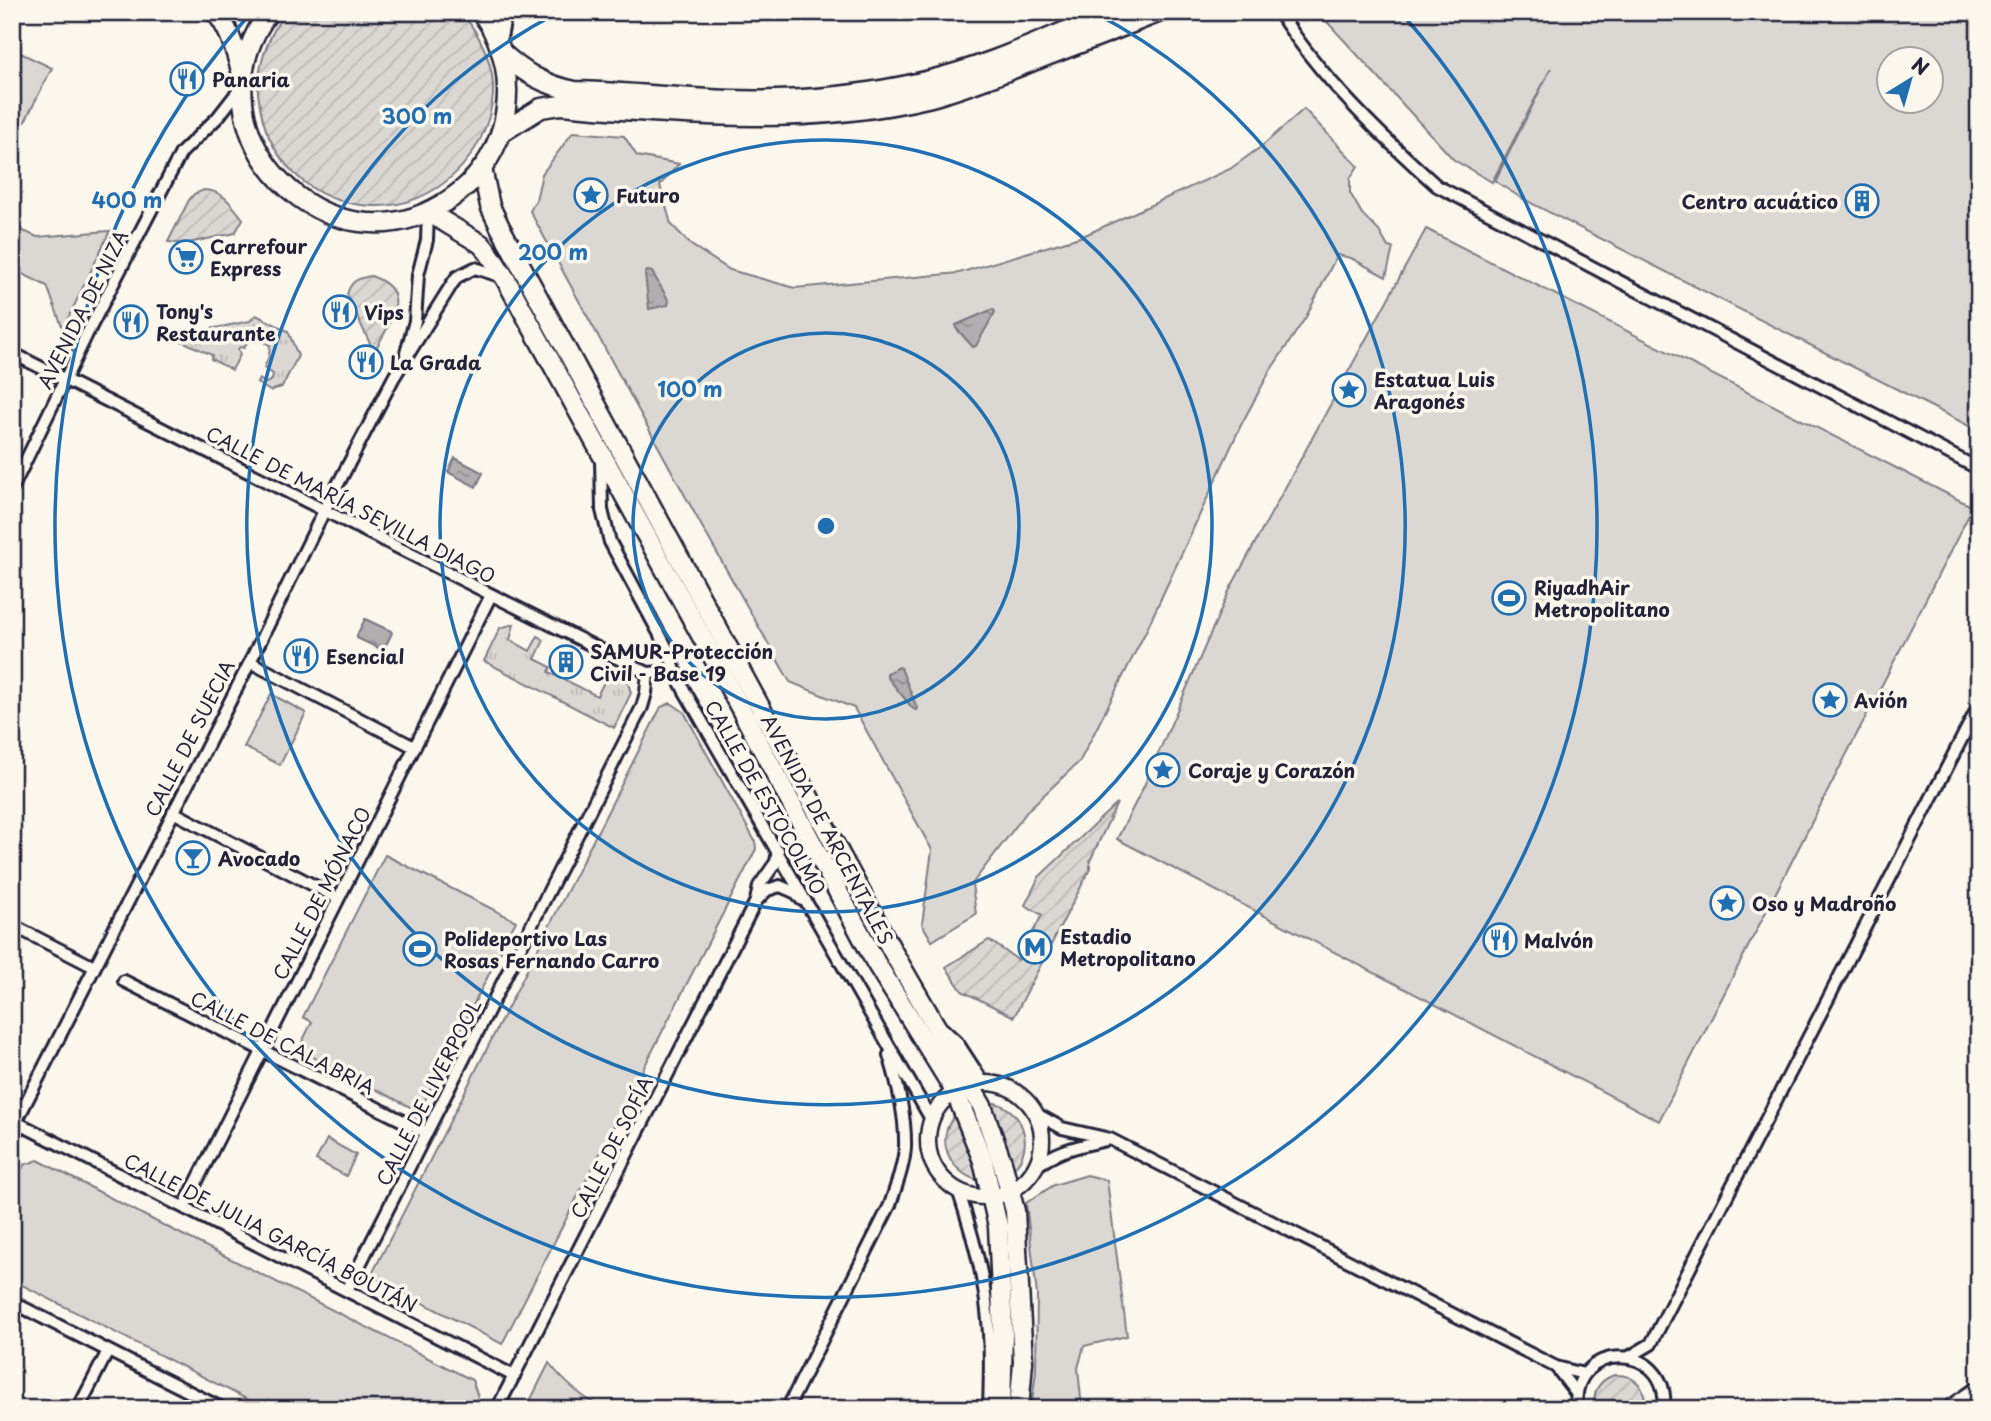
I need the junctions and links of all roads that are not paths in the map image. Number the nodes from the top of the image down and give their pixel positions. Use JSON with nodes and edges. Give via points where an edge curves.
{"nodes":[{"id":1,"x":215,"y":12,"type":"edge"},
{"id":2,"x":269,"y":12,"type":"edge"},
{"id":3,"x":481,"y":12,"type":"edge"},
{"id":4,"x":506,"y":12,"type":"edge"},
{"id":5,"x":1111,"y":12,"type":"edge"},
{"id":6,"x":1160,"y":12,"type":"edge"},
{"id":7,"x":1279,"y":12,"type":"edge"},
{"id":8,"x":500,"y":49,"type":"junction"},
{"id":9,"x":243,"y":81,"type":"junction"},
{"id":10,"x":500,"y":132,"type":"junction"},
{"id":11,"x":482,"y":169,"type":"junction"},
{"id":12,"x":428,"y":212,"type":"junction"},
{"id":13,"x":505,"y":278,"type":"junction"},
{"id":14,"x":12,"y":352,"type":"edge"},
{"id":15,"x":402,"y":365,"type":"junction"},
{"id":16,"x":66,"y":380,"type":"junction"},
{"id":17,"x":600,"y":452,"type":"junction"},
{"id":18,"x":1979,"y":469,"type":"edge"},
{"id":19,"x":12,"y":489,"type":"edge"},
{"id":20,"x":324,"y":511,"type":"junction"},
{"id":21,"x":491,"y":595,"type":"junction"},
{"id":22,"x":668,"y":650,"type":"junction"},
{"id":23,"x":250,"y":662,"type":"junction"},
{"id":24,"x":648,"y":673,"type":"junction"},
{"id":25,"x":677,"y":676,"type":"junction"},
{"id":26,"x":1979,"y":705,"type":"edge"},
{"id":27,"x":414,"y":747,"type":"junction"},
{"id":28,"x":173,"y":812,"type":"junction"},
{"id":29,"x":778,"y":850,"type":"junction"},
{"id":30,"x":338,"y":898,"type":"junction"},
{"id":31,"x":756,"y":901,"type":"junction"},
{"id":32,"x":812,"y":911,"type":"junction"},
{"id":33,"x":12,"y":925,"type":"edge"},
{"id":34,"x":94,"y":967,"type":"junction"},
{"id":35,"x":124,"y":981,"type":"dead end"},
{"id":36,"x":882,"y":1036,"type":"junction"},
{"id":37,"x":262,"y":1051,"type":"junction"},
{"id":38,"x":969,"y":1086,"type":"junction"},
{"id":39,"x":1035,"y":1113,"type":"junction"},
{"id":40,"x":931,"y":1119,"type":"junction"},
{"id":41,"x":13,"y":1124,"type":"edge"},
{"id":42,"x":427,"y":1133,"type":"junction"},
{"id":43,"x":1110,"y":1139,"type":"junction"},
{"id":44,"x":1034,"y":1168,"type":"junction"},
{"id":45,"x":958,"y":1191,"type":"junction"},
{"id":46,"x":1000,"y":1194,"type":"junction"},
{"id":47,"x":184,"y":1207,"type":"junction"},
{"id":48,"x":347,"y":1290,"type":"junction"},
{"id":49,"x":12,"y":1302,"type":"edge"},
{"id":50,"x":1651,"y":1343,"type":"junction"},
{"id":51,"x":108,"y":1351,"type":"junction"},
{"id":52,"x":1629,"y":1357,"type":"junction"},
{"id":53,"x":1556,"y":1367,"type":"junction"},
{"id":54,"x":1655,"y":1373,"type":"junction"},
{"id":55,"x":1584,"y":1374,"type":"junction"},
{"id":56,"x":514,"y":1376,"type":"junction"},
{"id":57,"x":1979,"y":1391,"type":"edge"},
{"id":58,"x":1576,"y":1393,"type":"junction"},
{"id":59,"x":78,"y":1409,"type":"edge"},
{"id":60,"x":223,"y":1409,"type":"edge"},
{"id":61,"x":497,"y":1409,"type":"edge"},
{"id":62,"x":787,"y":1409,"type":"edge"},
{"id":63,"x":989,"y":1409,"type":"edge"},
{"id":64,"x":1001,"y":1409,"type":"edge"},
{"id":65,"x":1019,"y":1409,"type":"edge"},
{"id":66,"x":1577,"y":1409,"type":"edge"},
{"id":67,"x":1664,"y":1409,"type":"edge"},
{"id":68,"x":1953,"y":1409,"type":"edge"}],
"edges":[{"from":1,"to":9,"type":"main road","via":[[234,46]]},
{"from":2,"to":9,"type":"main road","via":[[254,39]]},
{"from":3,"to":8,"type":"main road"},
{"from":4,"to":8,"type":"street"},
{"from":5,"to":8,"type":"main road","via":[[973,68],[926,81],[823,97],[732,100],[575,91],[539,80]]},
{"from":6,"to":10,"type":"main road","via":[[980,82],[869,109],[733,117],[561,105],[541,108]]},
{"from":7,"to":18,"type":"street","via":[[1326,76],[1390,145],[1437,186]]},
{"from":8,"to":10,"type":"main road","via":[[507,100]]},
{"from":9,"to":12,"type":"main road","via":[[244,108],[255,145],[280,182],[298,197],[316,209],[364,222],[390,222]]},
{"from":9,"to":16,"type":"street","name":"AVENIDA DE NIZA","via":[[218,117],[181,152]]},
{"from":10,"to":11,"type":"main road"},
{"from":11,"to":12,"type":"main road","via":[[458,194]]},
{"from":11,"to":38,"type":"main road","name":"AVENIDA DE ARCENTALES","via":[[500,227]]},
{"from":12,"to":13,"type":"main road","name":"AVENIDA DE ARCENTALES","via":[[481,244]]},
{"from":12,"to":15,"type":"street","name":"CALLE DE SUECIA","via":[[415,321]]},
{"from":13,"to":15,"type":"street","name":"CALLE DE SUECIA","via":[[475,268],[457,277]]},
{"from":13,"to":17,"type":"main road","name":"AVENIDA DE ARCENTALES"},
{"from":14,"to":16,"type":"street","name":"CALLE DE MARÍA SEVILLA DIAGO"},
{"from":15,"to":20,"type":"street","name":"CALLE DE SUECIA"},
{"from":16,"to":19,"type":"street","name":"AVENIDA DE NIZA"},
{"from":16,"to":20,"type":"street","name":"CALLE DE MARÍA SEVILLA DIAGO"},
{"from":17,"to":22,"type":"street","name":"CALLE DE ESTOCOLMO","via":[[602,510],[610,542]]},
{"from":17,"to":38,"type":"main road","name":"AVENIDA DE ARCENTALES","via":[[876,964]]},
{"from":20,"to":21,"type":"street","name":"CALLE DE MARÍA SEVILLA DIAGO"},
{"from":20,"to":23,"type":"street","name":"CALLE DE SUECIA"},
{"from":21,"to":24,"type":"street","name":"CALLE DE MARÍA SEVILLA DIAGO"},
{"from":21,"to":27,"type":"street","name":"CALLE DE MÓNACO"},
{"from":22,"to":24,"type":"street","via":[[664,661]]},
{"from":22,"to":25,"type":"street","name":"CALLE DE ESTOCOLMO"},
{"from":23,"to":27,"type":"street"},
{"from":23,"to":28,"type":"street","name":"CALLE DE SUECIA"},
{"from":24,"to":25,"type":"street","name":"CALLE DE MARÍA SEVILLA DIAGO"},
{"from":24,"to":42,"type":"street","name":"CALLE DE LIVERPOOL","via":[[642,707]]},
{"from":25,"to":29,"type":"street","name":"CALLE DE ESTOCOLMO"},
{"from":26,"to":50,"type":"street"},
{"from":27,"to":30,"type":"street","name":"CALLE DE MÓNACO"},
{"from":28,"to":30,"type":"street"},
{"from":28,"to":34,"type":"street","name":"CALLE DE SUECIA"},
{"from":29,"to":31,"type":"street","name":"CALLE DE SOFÍA"},
{"from":29,"to":32,"type":"street","name":"CALLE DE ESTOCOLMO"},
{"from":30,"to":37,"type":"street","name":"CALLE DE MÓNACO"},
{"from":31,"to":32,"type":"street","via":[[780,886],[794,892]]},
{"from":31,"to":56,"type":"street","name":"CALLE DE SOFÍA"},
{"from":32,"to":36,"type":"street","name":"CALLE DE ESTOCOLMO"},
{"from":33,"to":34,"type":"street"},
{"from":34,"to":41,"type":"street","name":"CALLE DE SUECIA"},
{"from":35,"to":37,"type":"street","name":"CALLE DE CALABRIA"},
{"from":36,"to":40,"type":"street","name":"CALLE DE ESTOCOLMO"},
{"from":36,"to":62,"type":"street","name":"CALLE DE ESTOCOLMO","via":[[904,1120],[901,1171],[890,1205]]},
{"from":37,"to":42,"type":"street","name":"CALLE DE CALABRIA"},
{"from":37,"to":47,"type":"street","name":"CALLE DE MÓNACO"},
{"from":38,"to":39,"type":"street","via":[[1011,1089]]},
{"from":38,"to":40,"type":"street","via":[[941,1103]]},
{"from":38,"to":46,"type":"main road","name":"AVENIDA DE ARCENTALES","via":[[983,1161]]},
{"from":39,"to":43,"type":"street","via":[[1062,1128]]},
{"from":39,"to":44,"type":"street","via":[[1042,1140]]},
{"from":40,"to":45,"type":"street","via":[[931,1160]]},
{"from":41,"to":47,"type":"street","name":"CALLE DE JULIA GARCÍA BOUTÁN"},
{"from":42,"to":48,"type":"street","name":"CALLE DE LIVERPOOL"},
{"from":43,"to":44,"type":"street","via":[[1052,1155]]},
{"from":43,"to":53,"type":"street"},
{"from":44,"to":46,"type":"street","via":[[1028,1178]]},
{"from":45,"to":46,"type":"street","via":[[981,1197]]},
{"from":45,"to":63,"type":"street","via":[[988,1312]]},
{"from":46,"to":64,"type":"main road","name":"AVENIDA DE ARCENTALES"},
{"from":46,"to":65,"type":"main road","name":"AVENIDA DE ARCENTALES","via":[[1015,1211],[1023,1362]]},
{"from":47,"to":48,"type":"street","name":"CALLE DE JULIA GARCÍA BOUTÁN"},
{"from":48,"to":56,"type":"street","name":"CALLE DE JULIA GARCÍA BOUTÁN"},
{"from":49,"to":51,"type":"street"},
{"from":50,"to":52,"type":"street"},
{"from":50,"to":54,"type":"street"},
{"from":51,"to":59,"type":"street"},
{"from":51,"to":60,"type":"street"},
{"from":52,"to":54,"type":"street"},
{"from":52,"to":55,"type":"street","via":[[1604,1359]]},
{"from":53,"to":55,"type":"street"},
{"from":53,"to":58,"type":"street"},
{"from":54,"to":67,"type":"street","via":[[1662,1385]]},
{"from":55,"to":58,"type":"street"},
{"from":56,"to":61,"type":"street","name":"CALLE DE SOFÍA"},
{"from":57,"to":68,"type":"highway"},
{"from":58,"to":66,"type":"street"}]}
